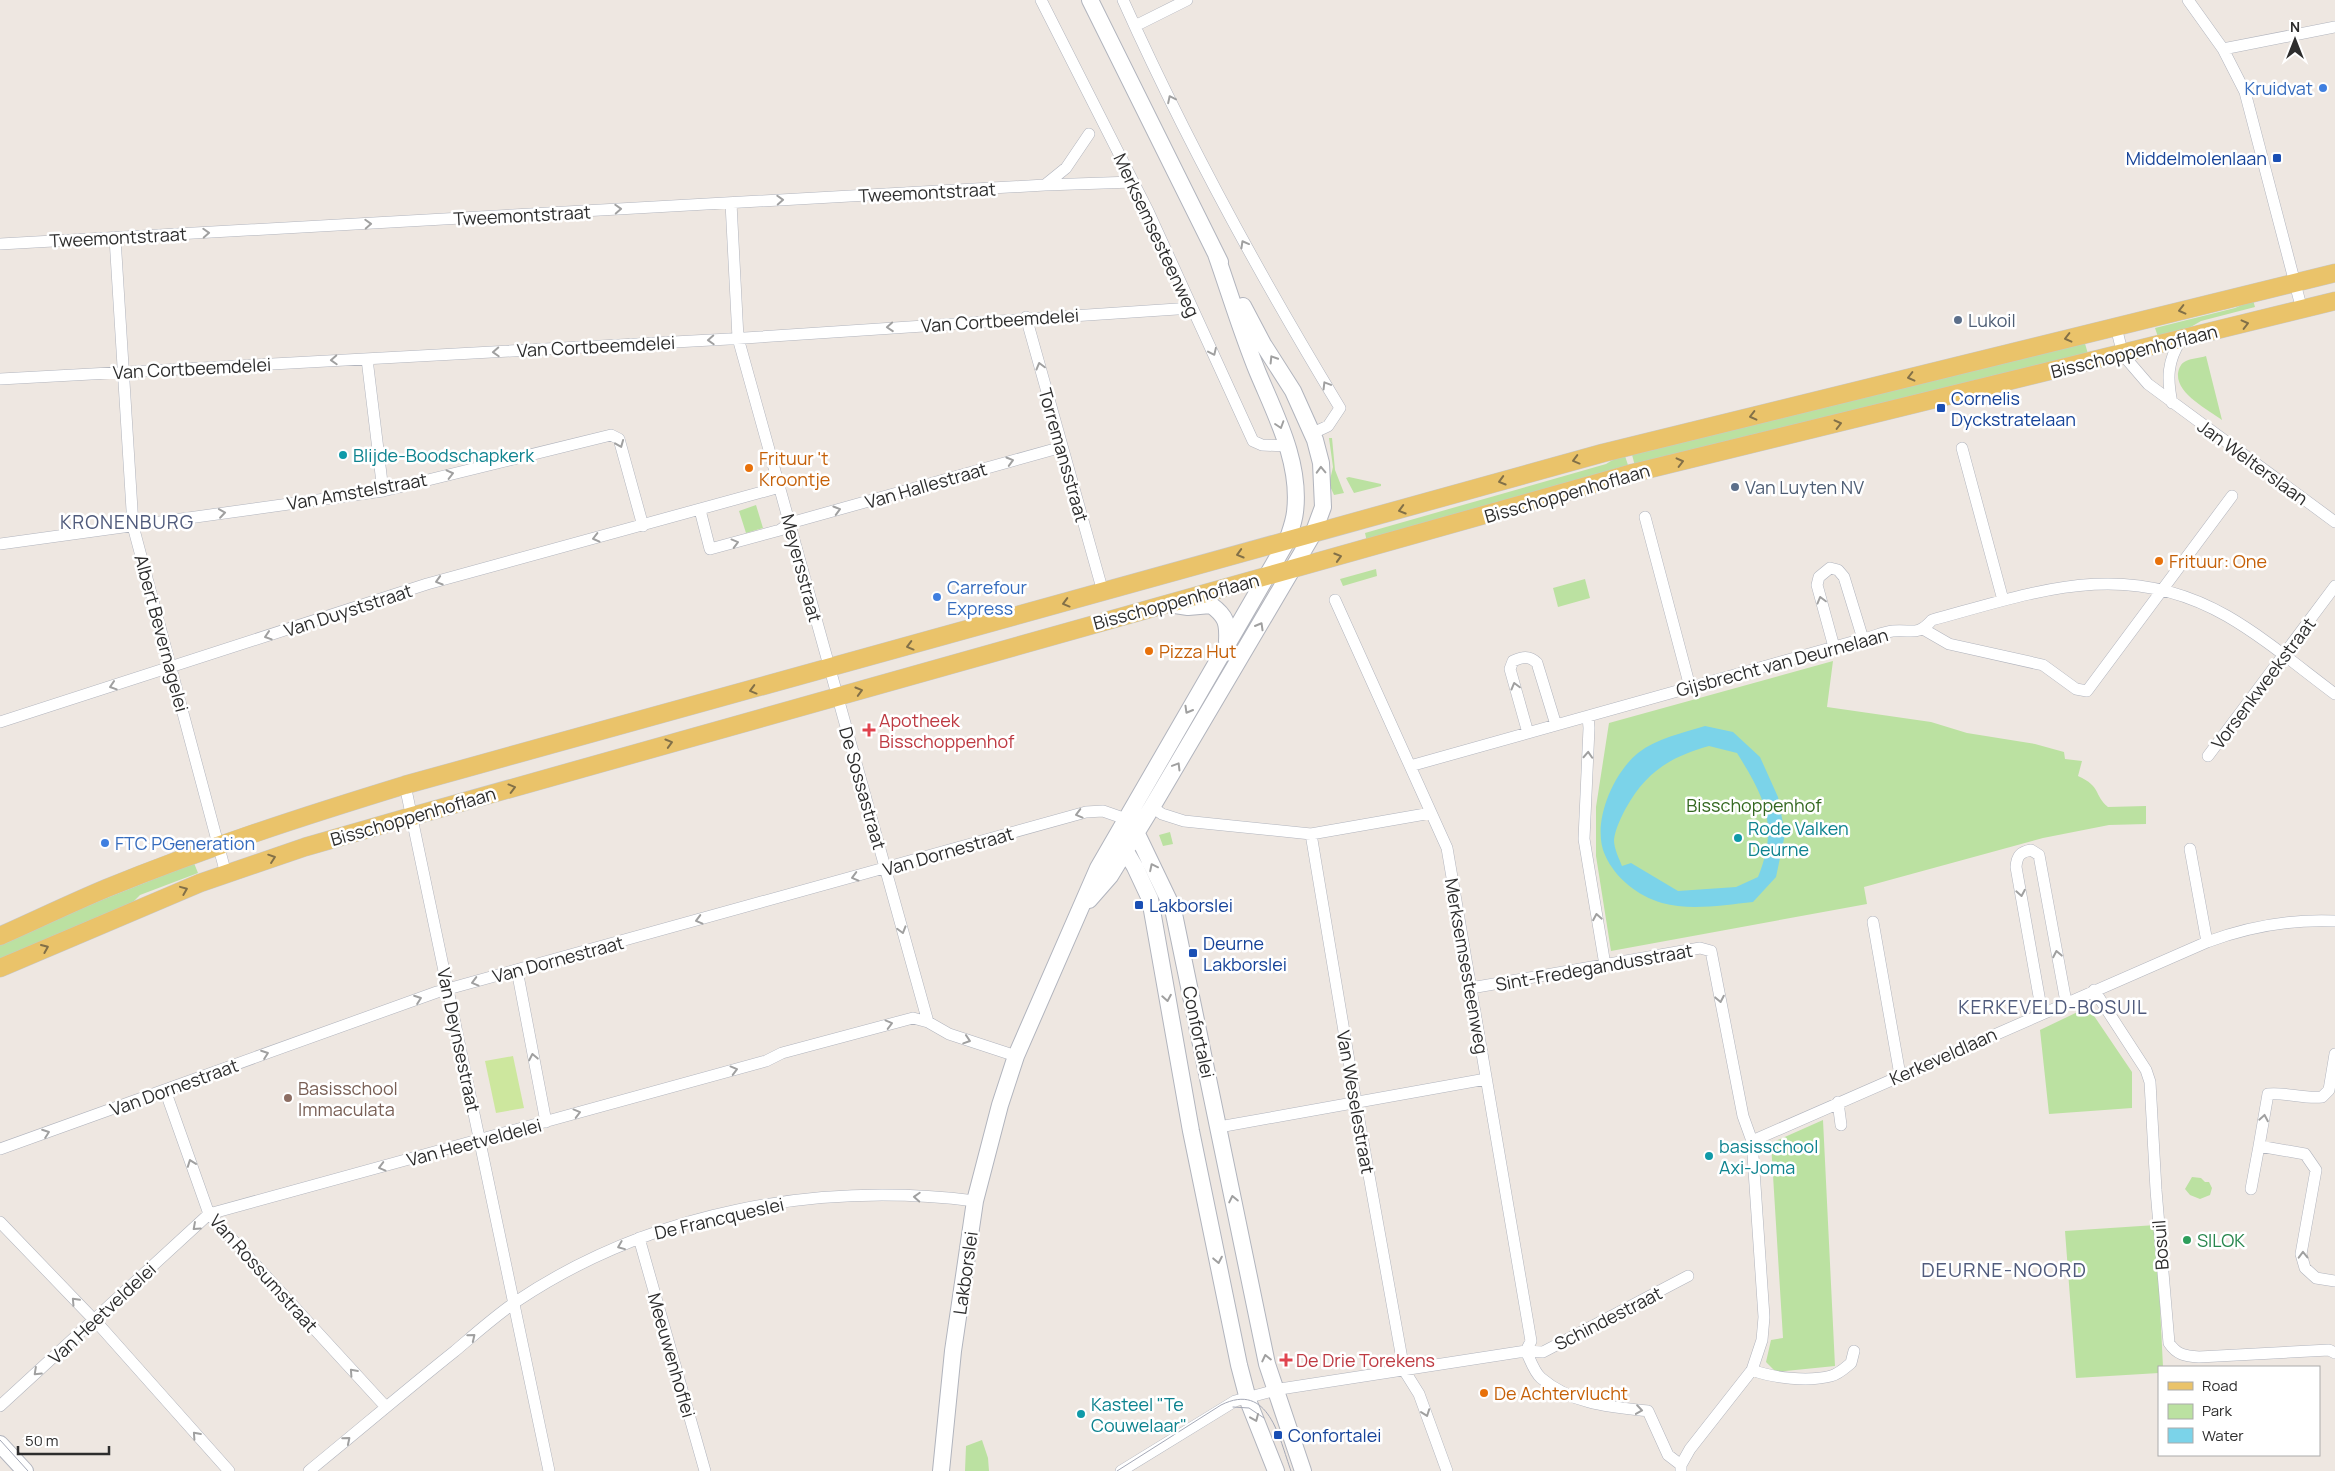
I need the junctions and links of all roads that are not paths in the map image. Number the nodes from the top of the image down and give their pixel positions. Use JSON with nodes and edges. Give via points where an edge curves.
{"nodes":[{"id":1,"x":1041,"y":0,"type":"edge"},
{"id":2,"x":1090,"y":0,"type":"edge"},
{"id":3,"x":1123,"y":0,"type":"edge"},
{"id":4,"x":1187,"y":0,"type":"edge"},
{"id":5,"x":2188,"y":0,"type":"edge"},
{"id":6,"x":1135,"y":26,"type":"junction"},
{"id":7,"x":2335,"y":28,"type":"edge"},
{"id":8,"x":2223,"y":49,"type":"junction"},
{"id":9,"x":1089,"y":134,"type":"dead end"},
{"id":10,"x":1133,"y":182,"type":"junction"},
{"id":11,"x":1045,"y":185,"type":"junction"},
{"id":12,"x":731,"y":203,"type":"junction"},
{"id":13,"x":115,"y":238,"type":"junction"},
{"id":14,"x":0,"y":244,"type":"edge"},
{"id":15,"x":1216,"y":254,"type":"junction"},
{"id":16,"x":2335,"y":273,"type":"edge"},
{"id":17,"x":2294,"y":283,"type":"junction"},
{"id":18,"x":2335,"y":301,"type":"edge"},
{"id":19,"x":1192,"y":308,"type":"junction"},
{"id":20,"x":2302,"y":310,"type":"junction"},
{"id":21,"x":1026,"y":318,"type":"junction"},
{"id":22,"x":2116,"y":326,"type":"junction"},
{"id":23,"x":738,"y":338,"type":"junction"},
{"id":24,"x":2180,"y":340,"type":"junction"},
{"id":25,"x":2122,"y":355,"type":"junction"},
{"id":26,"x":367,"y":359,"type":"junction"},
{"id":27,"x":124,"y":372,"type":"junction"},
{"id":28,"x":0,"y":379,"type":"edge"},
{"id":29,"x":2172,"y":403,"type":"junction"},
{"id":30,"x":1313,"y":433,"type":"junction"},
{"id":31,"x":1287,"y":446,"type":"junction"},
{"id":32,"x":1062,"y":447,"type":"junction"},
{"id":33,"x":1962,"y":448,"type":"dead end"},
{"id":34,"x":780,"y":487,"type":"junction"},
{"id":35,"x":383,"y":490,"type":"junction"},
{"id":36,"x":2232,"y":496,"type":"dead end"},
{"id":37,"x":700,"y":510,"type":"junction"},
{"id":38,"x":1645,"y":517,"type":"dead end"},
{"id":39,"x":2335,"y":522,"type":"edge"},
{"id":40,"x":790,"y":523,"type":"junction"},
{"id":41,"x":133,"y":526,"type":"junction"},
{"id":42,"x":643,"y":526,"type":"junction"},
{"id":43,"x":1313,"y":534,"type":"junction"},
{"id":44,"x":1287,"y":541,"type":"junction"},
{"id":45,"x":0,"y":544,"type":"edge"},
{"id":46,"x":1291,"y":570,"type":"junction"},
{"id":47,"x":1266,"y":577,"type":"junction"},
{"id":48,"x":2335,"y":586,"type":"edge"},
{"id":49,"x":2161,"y":590,"type":"junction"},
{"id":50,"x":1103,"y":592,"type":"junction"},
{"id":51,"x":1335,"y":600,"type":"dead end"},
{"id":52,"x":2004,"y":600,"type":"junction"},
{"id":53,"x":1165,"y":604,"type":"junction"},
{"id":54,"x":1923,"y":629,"type":"junction"},
{"id":55,"x":1863,"y":639,"type":"junction"},
{"id":56,"x":1227,"y":640,"type":"junction"},
{"id":57,"x":1834,"y":647,"type":"junction"},
{"id":58,"x":2283,"y":655,"type":"junction"},
{"id":59,"x":171,"y":668,"type":"junction"},
{"id":60,"x":830,"y":669,"type":"junction"},
{"id":61,"x":1206,"y":678,"type":"junction"},
{"id":62,"x":1690,"y":687,"type":"junction"},
{"id":63,"x":1223,"y":688,"type":"junction"},
{"id":64,"x":2335,"y":694,"type":"edge"},
{"id":65,"x":837,"y":698,"type":"junction"},
{"id":66,"x":1588,"y":716,"type":"junction"},
{"id":67,"x":0,"y":722,"type":"edge"},
{"id":68,"x":1556,"y":725,"type":"junction"},
{"id":69,"x":1528,"y":733,"type":"junction"},
{"id":70,"x":2208,"y":756,"type":"dead end"},
{"id":71,"x":1410,"y":766,"type":"junction"},
{"id":72,"x":405,"y":785,"type":"junction"},
{"id":73,"x":1152,"y":808,"type":"junction"},
{"id":74,"x":1431,"y":813,"type":"junction"},
{"id":75,"x":413,"y":816,"type":"junction"},
{"id":76,"x":1131,"y":826,"type":"junction"},
{"id":77,"x":1311,"y":834,"type":"junction"},
{"id":78,"x":1121,"y":843,"type":"junction"},
{"id":79,"x":218,"y":846,"type":"junction"},
{"id":80,"x":2190,"y":849,"type":"dead end"},
{"id":81,"x":885,"y":868,"type":"junction"},
{"id":82,"x":226,"y":874,"type":"junction"},
{"id":83,"x":1165,"y":892,"type":"junction"},
{"id":84,"x":1150,"y":899,"type":"junction"},
{"id":85,"x":2335,"y":921,"type":"edge"},
{"id":86,"x":1873,"y":922,"type":"dead end"},
{"id":87,"x":0,"y":936,"type":"edge"},
{"id":88,"x":2207,"y":942,"type":"junction"},
{"id":89,"x":1605,"y":965,"type":"junction"},
{"id":90,"x":0,"y":968,"type":"edge"},
{"id":91,"x":517,"y":970,"type":"junction"},
{"id":92,"x":1471,"y":988,"type":"junction"},
{"id":93,"x":449,"y":989,"type":"junction"},
{"id":94,"x":2094,"y":990,"type":"junction"},
{"id":95,"x":2066,"y":1002,"type":"junction"},
{"id":96,"x":2042,"y":1013,"type":"junction"},
{"id":97,"x":928,"y":1022,"type":"junction"},
{"id":98,"x":2335,"y":1054,"type":"edge"},
{"id":99,"x":1012,"y":1055,"type":"junction"},
{"id":100,"x":1900,"y":1075,"type":"junction"},
{"id":101,"x":1486,"y":1079,"type":"junction"},
{"id":102,"x":165,"y":1090,"type":"junction"},
{"id":103,"x":1838,"y":1102,"type":"junction"},
{"id":104,"x":1356,"y":1103,"type":"junction"},
{"id":105,"x":546,"y":1122,"type":"junction"},
{"id":106,"x":1841,"y":1125,"type":"dead end"},
{"id":107,"x":1219,"y":1127,"type":"junction"},
{"id":108,"x":480,"y":1140,"type":"junction"},
{"id":109,"x":1752,"y":1142,"type":"junction"},
{"id":110,"x":2259,"y":1146,"type":"junction"},
{"id":111,"x":0,"y":1149,"type":"edge"},
{"id":112,"x":2251,"y":1189,"type":"dead end"},
{"id":113,"x":970,"y":1200,"type":"junction"},
{"id":114,"x":209,"y":1214,"type":"junction"},
{"id":115,"x":0,"y":1222,"type":"edge"},
{"id":116,"x":639,"y":1238,"type":"junction"},
{"id":117,"x":1688,"y":1276,"type":"dead end"},
{"id":118,"x":2335,"y":1281,"type":"edge"},
{"id":119,"x":515,"y":1302,"type":"junction"},
{"id":120,"x":94,"y":1320,"type":"junction"},
{"id":121,"x":1526,"y":1351,"type":"junction"},
{"id":122,"x":1854,"y":1351,"type":"dead end"},
{"id":123,"x":2335,"y":1353,"type":"edge"},
{"id":124,"x":1404,"y":1370,"type":"junction"},
{"id":125,"x":1752,"y":1370,"type":"junction"},
{"id":126,"x":1276,"y":1390,"type":"junction"},
{"id":127,"x":1248,"y":1398,"type":"junction"},
{"id":128,"x":0,"y":1406,"type":"edge"},
{"id":129,"x":386,"y":1407,"type":"junction"},
{"id":130,"x":0,"y":1444,"type":"edge"},
{"id":131,"x":1681,"y":1468,"type":"edge"},
{"id":132,"x":25,"y":1471,"type":"edge"},
{"id":133,"x":228,"y":1471,"type":"edge"},
{"id":134,"x":309,"y":1471,"type":"edge"},
{"id":135,"x":549,"y":1471,"type":"edge"},
{"id":136,"x":705,"y":1471,"type":"edge"},
{"id":137,"x":941,"y":1471,"type":"edge"},
{"id":138,"x":1121,"y":1471,"type":"edge"},
{"id":139,"x":1276,"y":1471,"type":"edge"},
{"id":140,"x":1303,"y":1471,"type":"edge"},
{"id":141,"x":1447,"y":1471,"type":"edge"}],
"edges":[{"from":1,"to":10,"type":"street","name":"Merksemsesteenweg"},
{"from":2,"to":15,"type":"street"},
{"from":3,"to":6,"type":"street"},
{"from":4,"to":6,"type":"street"},
{"from":5,"to":8,"type":"street"},
{"from":30,"to":6,"type":"street","one_way":true,"via":[[1328,426],[1340,408],[1288,324],[1227,214]]},
{"from":7,"to":8,"type":"street"},
{"from":8,"to":17,"type":"street","via":[[2246,92]]},
{"from":9,"to":11,"type":"street","via":[[1066,168]]},
{"from":10,"to":11,"type":"street","name":"Tweemontstraat"},
{"from":10,"to":19,"type":"street","name":"Merksemsesteenweg"},
{"from":12,"to":11,"type":"street","name":"Tweemontstraat","one_way":true},
{"from":13,"to":12,"type":"street","name":"Tweemontstraat","one_way":true},
{"from":12,"to":23,"type":"street","name":"Meyersstraat"},
{"from":13,"to":14,"type":"street","name":"Tweemontstraat"},
{"from":13,"to":27,"type":"street","name":"Albert Bevernagelei"},
{"from":30,"to":15,"type":"street","one_way":true},
{"from":15,"to":31,"type":"street","one_way":true},
{"from":16,"to":17,"type":"main road","name":"Bisschoppenhoflaan"},
{"from":17,"to":20,"type":"street"},
{"from":17,"to":22,"type":"main road","name":"Bisschoppenhoflaan","one_way":true},
{"from":18,"to":20,"type":"main road","name":"Bisschoppenhoflaan"},
{"from":19,"to":21,"type":"street","name":"Van Cortbeemdelei"},
{"from":19,"to":31,"type":"street","name":"Merksemsesteenweg","one_way":true,"via":[[1253,441],[1262,445]]},
{"from":24,"to":20,"type":"main road","name":"Bisschoppenhoflaan","one_way":true},
{"from":21,"to":23,"type":"street","name":"Van Cortbeemdelei","one_way":true},
{"from":32,"to":21,"type":"street","name":"Torremansstraat","one_way":true},
{"from":22,"to":25,"type":"street"},
{"from":22,"to":43,"type":"main road","name":"Bisschoppenhoflaan","one_way":true,"via":[[1602,453]]},
{"from":23,"to":26,"type":"street","name":"Van Cortbeemdelei","one_way":true},
{"from":23,"to":34,"type":"street","name":"Meyersstraat"},
{"from":24,"to":25,"type":"main road","name":"Bisschoppenhoflaan"},
{"from":24,"to":29,"type":"street","via":[[2169,366]]},
{"from":25,"to":29,"type":"street","name":"Jan Welterslaan","via":[[2148,384]]},
{"from":46,"to":25,"type":"main road","name":"Bisschoppenhoflaan","one_way":true,"via":[[1633,473]]},
{"from":26,"to":27,"type":"street","name":"Van Cortbeemdelei","one_way":true},
{"from":26,"to":35,"type":"street"},
{"from":27,"to":28,"type":"street","name":"Van Cortbeemdelei"},
{"from":27,"to":41,"type":"street","name":"Albert Bevernagelei"},
{"from":29,"to":39,"type":"street","name":"Jan Welterslaan"},
{"from":43,"to":30,"type":"street","one_way":true,"via":[[1323,507],[1321,463]]},
{"from":31,"to":44,"type":"street","via":[[1296,505]]},
{"from":40,"to":32,"type":"street","name":"Van Hallestraat","one_way":true},
{"from":32,"to":50,"type":"street","name":"Torremansstraat"},
{"from":33,"to":52,"type":"street"},
{"from":34,"to":37,"type":"street","name":"Van Duyststraat"},
{"from":34,"to":40,"type":"street","name":"Meyersstraat"},
{"from":41,"to":35,"type":"street","name":"Van Amstelstraat","one_way":true},
{"from":35,"to":42,"type":"street","name":"Van Amstelstraat","one_way":true,"via":[[611,434],[619,439]]},
{"from":36,"to":49,"type":"street"},
{"from":37,"to":40,"type":"street","one_way":true,"via":[[710,549],[780,530]]},
{"from":37,"to":42,"type":"street","name":"Van Duyststraat"},
{"from":38,"to":62,"type":"street"},
{"from":40,"to":60,"type":"street","name":"Meyersstraat"},
{"from":41,"to":45,"type":"street","name":"Van Amstelstraat"},
{"from":41,"to":59,"type":"street","name":"Albert Bevernagelei"},
{"from":42,"to":59,"type":"street","name":"Van Duyststraat","one_way":true,"via":[[497,563]]},
{"from":43,"to":44,"type":"main road","name":"Bisschoppenhoflaan"},
{"from":43,"to":46,"type":"street","name":"Lakborslei"},
{"from":44,"to":47,"type":"street"},
{"from":44,"to":50,"type":"main road","name":"Bisschoppenhoflaan","one_way":true},
{"from":46,"to":47,"type":"main road","name":"Bisschoppenhoflaan"},
{"from":63,"to":46,"type":"street","name":"Lakborslei","one_way":true},
{"from":47,"to":53,"type":"main road","name":"Bisschoppenhoflaan"},
{"from":47,"to":56,"type":"street","name":"Lakborslei"},
{"from":48,"to":58,"type":"street","name":"Vorsenkweekstraat"},
{"from":49,"to":52,"type":"street","name":"Gijsbrecht van Deurnelaan","via":[[2130,584],[2081,584],[2044,589]]},
{"from":49,"to":54,"type":"street","via":[[2087,691],[2076,689],[2043,665],[1949,644]]},
{"from":49,"to":58,"type":"street","name":"Gijsbrecht van Deurnelaan","via":[[2200,602],[2227,616]]},
{"from":50,"to":60,"type":"main road","name":"Bisschoppenhoflaan","one_way":true},
{"from":51,"to":71,"type":"street","name":"Merksemsesteenweg"},
{"from":52,"to":54,"type":"street","name":"Gijsbrecht van Deurnelaan","via":[[1932,620]]},
{"from":53,"to":56,"type":"street","via":[[1211,604],[1225,617]]},
{"from":65,"to":53,"type":"main road","name":"Bisschoppenhoflaan","one_way":true},
{"from":54,"to":55,"type":"street","name":"Gijsbrecht van Deurnelaan","via":[[1908,633],[1894,631]]},
{"from":55,"to":57,"type":"street","name":"Gijsbrecht van Deurnelaan"},
{"from":57,"to":55,"type":"street","one_way":true,"via":[[1817,585],[1818,577],[1830,568],[1838,570],[1844,577]]},
{"from":56,"to":61,"type":"street","name":"Lakborslei"},
{"from":57,"to":62,"type":"street","name":"Gijsbrecht van Deurnelaan"},
{"from":58,"to":64,"type":"street","name":"Gijsbrecht van Deurnelaan"},
{"from":58,"to":70,"type":"street","name":"Vorsenkweekstraat"},
{"from":59,"to":67,"type":"street","name":"Van Duyststraat","one_way":true},
{"from":59,"to":79,"type":"street","name":"Albert Bevernagelei"},
{"from":60,"to":65,"type":"street"},
{"from":60,"to":72,"type":"main road","name":"Bisschoppenhoflaan","one_way":true},
{"from":61,"to":63,"type":"street"},
{"from":61,"to":76,"type":"street","name":"Lakborslei","one_way":true},
{"from":62,"to":66,"type":"street","name":"Gijsbrecht van Deurnelaan"},
{"from":73,"to":63,"type":"street","name":"Lakborslei","one_way":true},
{"from":75,"to":65,"type":"main road","name":"Bisschoppenhoflaan","one_way":true},
{"from":65,"to":81,"type":"street","name":"De Sossastraat"},
{"from":66,"to":68,"type":"street","name":"Gijsbrecht van Deurnelaan"},
{"from":89,"to":66,"type":"street","one_way":true,"via":[[1585,854]]},
{"from":68,"to":69,"type":"street","name":"Gijsbrecht van Deurnelaan"},
{"from":69,"to":68,"type":"street","one_way":true,"via":[[1510,669],[1513,661],[1523,657],[1537,662]]},
{"from":69,"to":71,"type":"street","name":"Gijsbrecht van Deurnelaan"},
{"from":71,"to":74,"type":"street","name":"Merksemsesteenweg"},
{"from":72,"to":75,"type":"street","name":"Van Deynsestraat"},
{"from":72,"to":79,"type":"main road","name":"Bisschoppenhoflaan"},
{"from":73,"to":76,"type":"street","name":"Lakborslei"},
{"from":73,"to":77,"type":"street","via":[[1184,821]]},
{"from":74,"to":77,"type":"street"},
{"from":74,"to":92,"type":"street","name":"Merksemsesteenweg","via":[[1447,848]]},
{"from":82,"to":75,"type":"main road","name":"Bisschoppenhoflaan","one_way":true},
{"from":75,"to":93,"type":"street","name":"Van Deynsestraat"},
{"from":76,"to":78,"type":"street","name":"Lakborslei"},
{"from":76,"to":81,"type":"street","name":"Van Dornestraat","one_way":true,"via":[[1103,811],[1086,812]]},
{"from":83,"to":76,"type":"street","name":"Confortalei","one_way":true},
{"from":77,"to":104,"type":"street","name":"Van Weselestraat"},
{"from":78,"to":84,"type":"street","name":"Confortalei"},
{"from":78,"to":99,"type":"street","name":"Lakborslei","via":[[1110,876],[1078,913]]},
{"from":79,"to":82,"type":"street","name":"Albert Bevernagelei"},
{"from":79,"to":87,"type":"main road","name":"Bisschoppenhoflaan","via":[[106,888]]},
{"from":80,"to":88,"type":"street"},
{"from":81,"to":91,"type":"street","name":"Van Dornestraat","one_way":true},
{"from":81,"to":97,"type":"street","name":"De Sossastraat","one_way":true},
{"from":90,"to":82,"type":"main road","name":"Bisschoppenhoflaan","one_way":true},
{"from":83,"to":84,"type":"street"},
{"from":83,"to":107,"type":"street","name":"Confortalei","via":[[1173,909]]},
{"from":84,"to":127,"type":"street","name":"Confortalei","one_way":true,"via":[[1191,1131]]},
{"from":85,"to":88,"type":"street","name":"Kerkeveldlaan","via":[[2265,924]]},
{"from":86,"to":100,"type":"street"},
{"from":88,"to":94,"type":"street","name":"Kerkeveldlaan"},
{"from":89,"to":92,"type":"street","name":"Sint-Fredegandusstraat"},
{"from":89,"to":109,"type":"street","name":"Sint-Fredegandusstraat","one_way":true,"via":[[1700,948],[1710,951],[1743,1116]]},
{"from":91,"to":93,"type":"street","name":"Van Dornestraat","one_way":true},
{"from":105,"to":91,"type":"street","one_way":true},
{"from":92,"to":101,"type":"street","name":"Merksemsesteenweg"},
{"from":102,"to":93,"type":"street","name":"Van Dornestraat","one_way":true},
{"from":93,"to":108,"type":"street","name":"Van Deynsestraat"},
{"from":94,"to":95,"type":"street","name":"Kerkeveldlaan"},
{"from":94,"to":123,"type":"street","name":"Bosuil","via":[[2146,1070],[2150,1082],[2166,1333],[2174,1351],[2182,1356],[2199,1357],[2328,1350]]},
{"from":95,"to":96,"type":"street","name":"Kerkeveldlaan"},
{"from":95,"to":96,"type":"street","one_way":true,"via":[[2039,855],[2031,850],[2022,852],[2016,867]]},
{"from":96,"to":100,"type":"street","name":"Kerkeveldlaan"},
{"from":97,"to":99,"type":"street","name":"Van Heetveldelei","one_way":true,"via":[[949,1034]]},
{"from":105,"to":97,"type":"street","name":"Van Heetveldelei","one_way":true,"via":[[912,1018]]},
{"from":110,"to":98,"type":"street","one_way":true,"via":[[2268,1094],[2280,1092],[2322,1097],[2329,1090]]},
{"from":99,"to":113,"type":"street","name":"Lakborslei","via":[[1000,1106]]},
{"from":100,"to":103,"type":"street","name":"Kerkeveldlaan"},
{"from":101,"to":104,"type":"street"},
{"from":101,"to":121,"type":"street","name":"Merksemsesteenweg","via":[[1530,1341]]},
{"from":111,"to":102,"type":"street","name":"Van Dornestraat","one_way":true},
{"from":114,"to":102,"type":"street","name":"Van Rossumstraat","one_way":true},
{"from":103,"to":106,"type":"street"},
{"from":103,"to":109,"type":"street","name":"Kerkeveldlaan"},
{"from":104,"to":107,"type":"street"},
{"from":104,"to":124,"type":"street","name":"Van Weselestraat"},
{"from":105,"to":108,"type":"street","name":"Van Heetveldelei"},
{"from":126,"to":107,"type":"street","name":"Confortalei","one_way":true,"via":[[1267,1364]]},
{"from":108,"to":114,"type":"street","name":"Van Heetveldelei","one_way":true},
{"from":108,"to":119,"type":"street","name":"Van Deynsestraat"},
{"from":109,"to":125,"type":"street","name":"Sint-Fredegandusstraat","via":[[1764,1317],[1760,1351]]},
{"from":110,"to":112,"type":"street"},
{"from":118,"to":110,"type":"street","one_way":true,"via":[[2316,1278],[2302,1262],[2316,1170],[2304,1154]]},
{"from":113,"to":116,"type":"street","name":"De Francqueslei","one_way":true,"via":[[873,1196],[800,1200],[696,1220]]},
{"from":113,"to":137,"type":"street","name":"Lakborslei"},
{"from":114,"to":120,"type":"street","name":"Van Heetveldelei","one_way":true},
{"from":129,"to":114,"type":"street","name":"Van Rossumstraat","one_way":true},
{"from":120,"to":115,"type":"street","one_way":true},
{"from":116,"to":119,"type":"street","name":"De Francqueslei","one_way":true,"via":[[575,1266]]},
{"from":116,"to":136,"type":"street","name":"Meeuwenhoflei"},
{"from":117,"to":121,"type":"street","name":"Schindestraat","via":[[1543,1352]]},
{"from":129,"to":119,"type":"street","name":"De Francqueslei","one_way":true},
{"from":119,"to":135,"type":"street","name":"Van Deynsestraat"},
{"from":120,"to":128,"type":"street","name":"Van Heetveldelei","one_way":true},
{"from":133,"to":120,"type":"street","one_way":true},
{"from":121,"to":124,"type":"street","name":"Schindestraat"},
{"from":121,"to":131,"type":"street","one_way":true,"via":[[1539,1377],[1557,1388],[1590,1404],[1648,1411],[1668,1455]]},
{"from":122,"to":125,"type":"street","via":[[1851,1363],[1831,1376],[1785,1378]]},
{"from":124,"to":126,"type":"street","name":"Schindestraat"},
{"from":124,"to":141,"type":"street","one_way":true,"via":[[1419,1394]]},
{"from":125,"to":131,"type":"street","name":"Sint-Fredegandusstraat","via":[[1690,1449]]},
{"from":126,"to":127,"type":"street","name":"Schindestraat"},
{"from":126,"to":140,"type":"street","name":"Confortalei"},
{"from":127,"to":138,"type":"street","name":"Schindestraat","via":[[1234,1401]]},
{"from":127,"to":139,"type":"street","name":"Confortalei","one_way":true},
{"from":134,"to":129,"type":"street","name":"De Francqueslei","one_way":true},
{"from":130,"to":132,"type":"street"}]}
